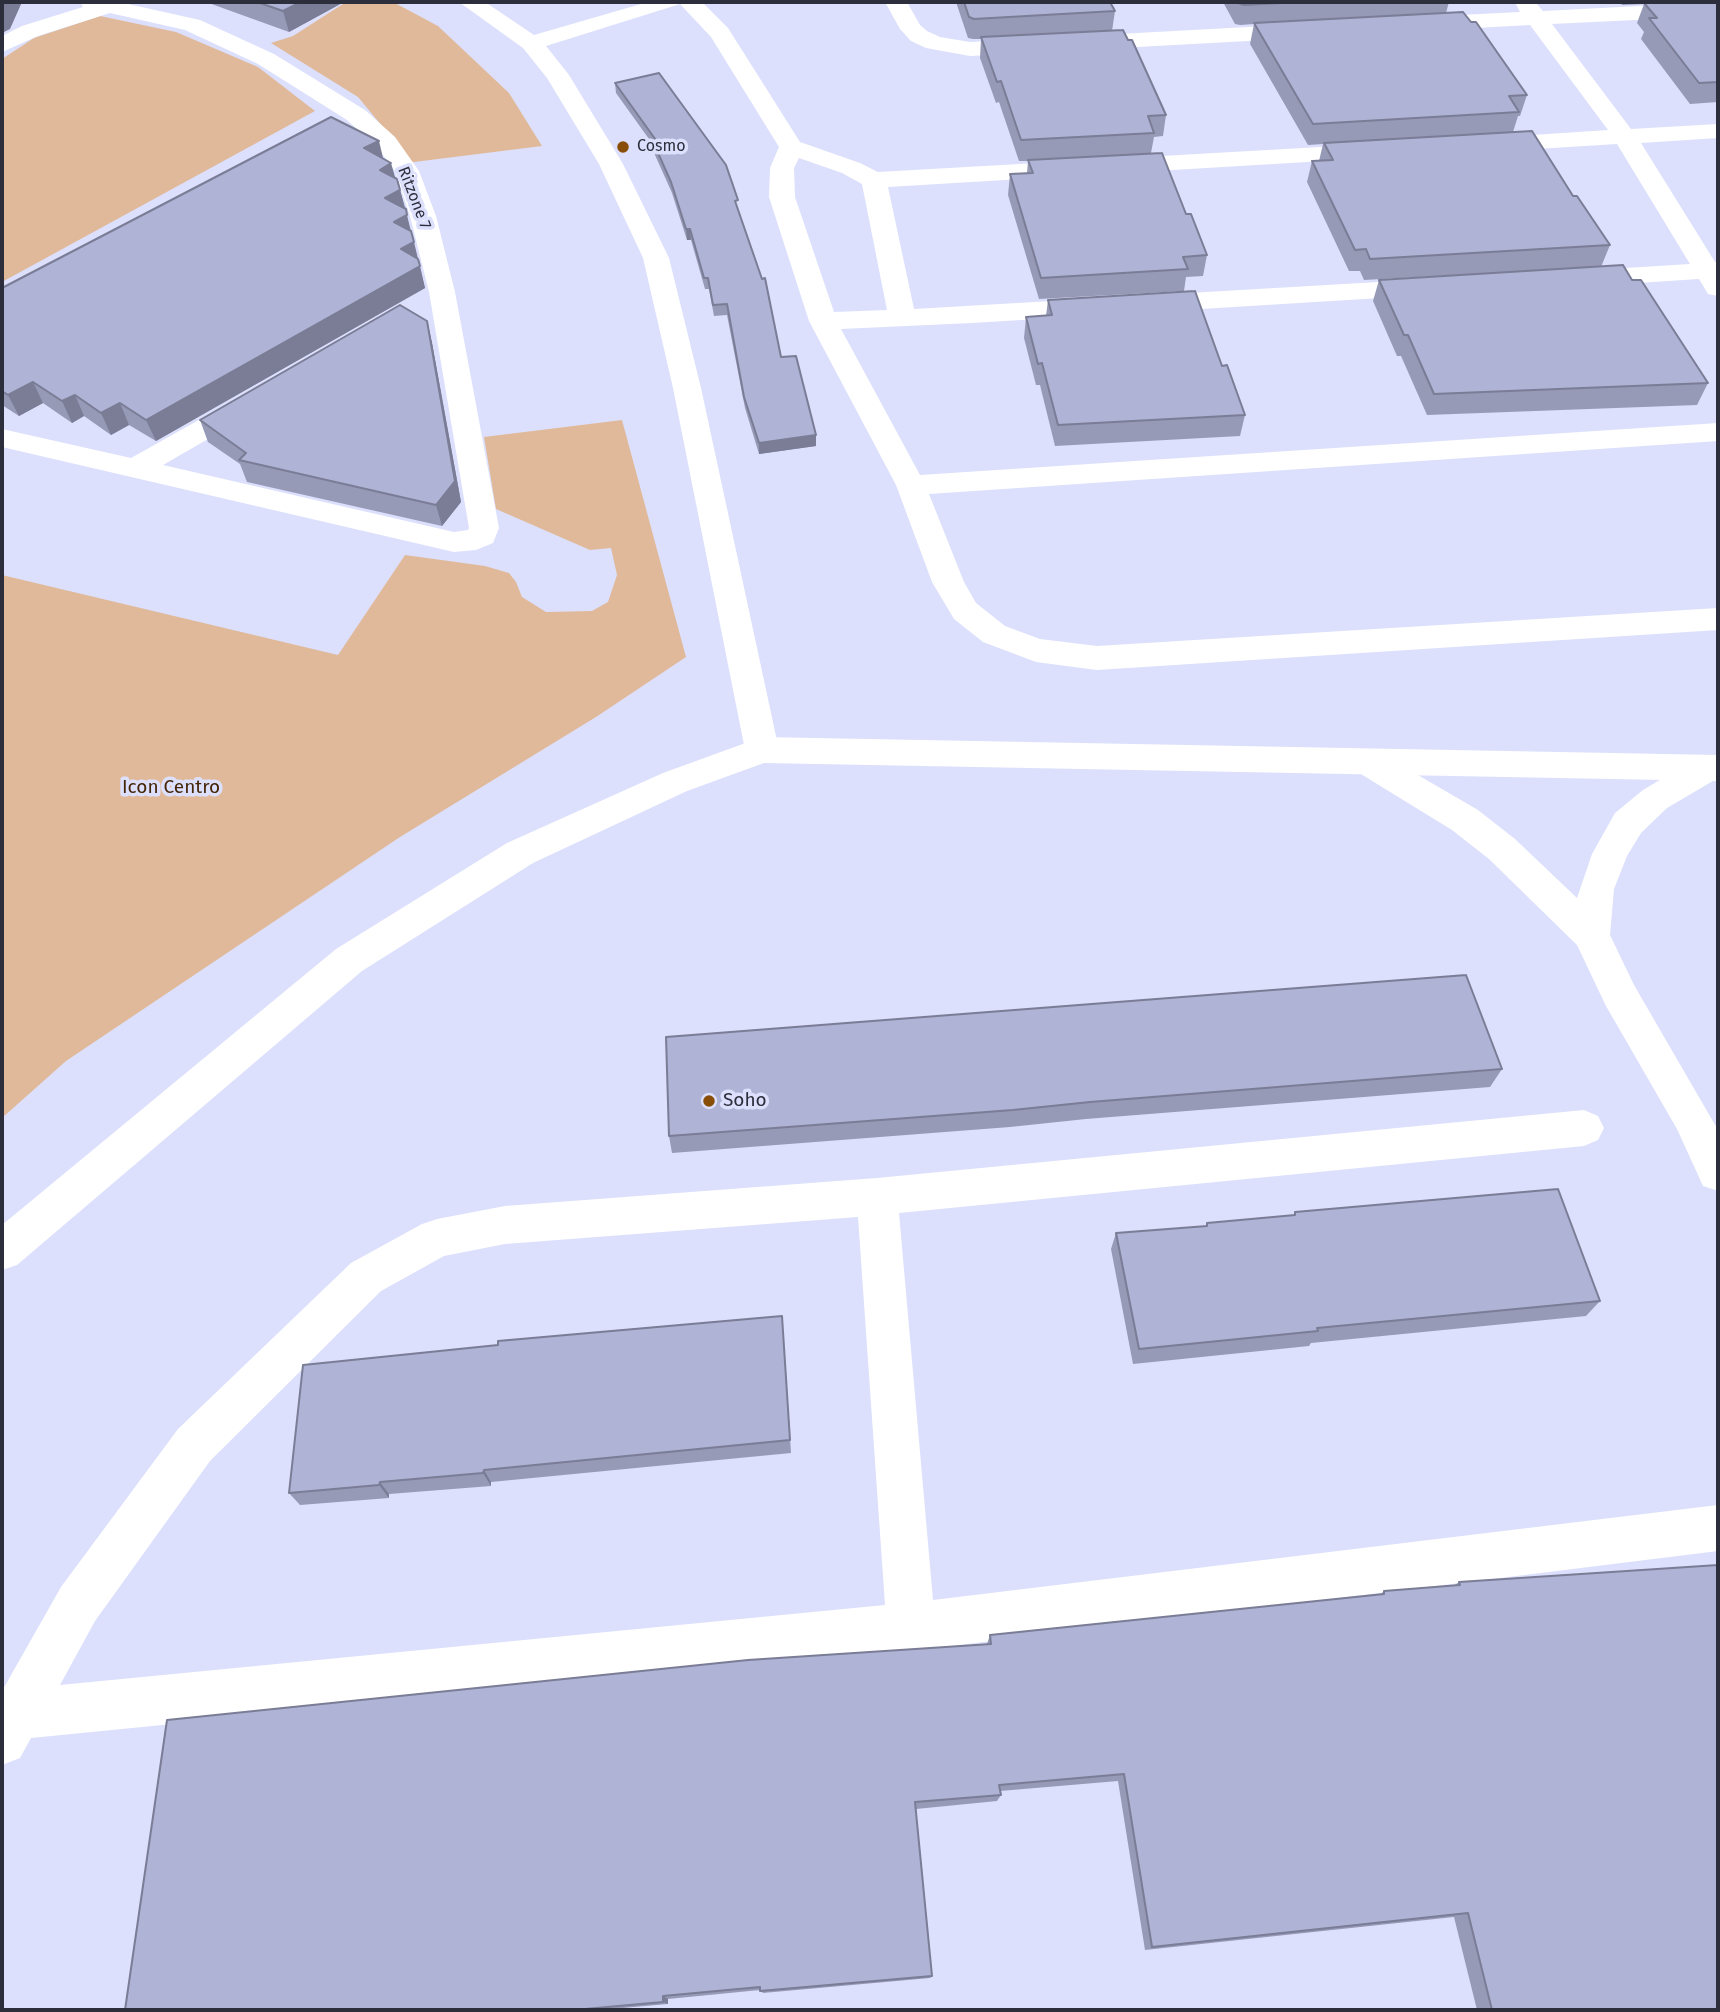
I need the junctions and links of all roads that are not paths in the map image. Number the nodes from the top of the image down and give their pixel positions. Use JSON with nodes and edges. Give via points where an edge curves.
{"nodes":[{"id":1,"x":470,"y":2,"type":"edge"},
{"id":2,"x":671,"y":2,"type":"edge"},
{"id":3,"x":690,"y":2,"type":"edge"},
{"id":4,"x":896,"y":2,"type":"edge"},
{"id":5,"x":100,"y":4,"type":"edge"},
{"id":6,"x":1718,"y":9,"type":"edge"},
{"id":7,"x":1530,"y":10,"type":"edge"},
{"id":8,"x":1398,"y":26,"type":"edge"},
{"id":9,"x":1329,"y":29,"type":"edge"},
{"id":10,"x":531,"y":43,"type":"junction"},
{"id":11,"x":2,"y":46,"type":"edge"},
{"id":12,"x":356,"y":115,"type":"junction"},
{"id":13,"x":331,"y":128,"type":"edge"},
{"id":14,"x":1718,"y":131,"type":"edge"},
{"id":15,"x":1626,"y":137,"type":"junction"},
{"id":16,"x":1458,"y":146,"type":"edge"},
{"id":17,"x":791,"y":147,"type":"junction"},
{"id":18,"x":1403,"y":149,"type":"edge"},
{"id":19,"x":874,"y":180,"type":"junction"},
{"id":20,"x":1714,"y":276,"type":"edge"},
{"id":21,"x":1554,"y":280,"type":"edge"},
{"id":22,"x":1457,"y":286,"type":"edge"},
{"id":23,"x":902,"y":318,"type":"junction"},
{"id":24,"x":823,"y":321,"type":"junction"},
{"id":25,"x":277,"y":387,"type":"edge"},
{"id":26,"x":1718,"y":432,"type":"edge"},
{"id":27,"x":2,"y":438,"type":"edge"},
{"id":28,"x":136,"y":468,"type":"junction"},
{"id":29,"x":911,"y":485,"type":"junction"},
{"id":30,"x":1718,"y":619,"type":"edge"},
{"id":31,"x":762,"y":750,"type":"junction"},
{"id":32,"x":1368,"y":762,"type":"junction"},
{"id":33,"x":1713,"y":768,"type":"edge"},
{"id":34,"x":1591,"y":935,"type":"junction"},
{"id":35,"x":1584,"y":1128,"type":"dead end"},
{"id":36,"x":1718,"y":1173,"type":"edge"},
{"id":37,"x":877,"y":1197,"type":"junction"},
{"id":38,"x":2,"y":1251,"type":"edge"},
{"id":39,"x":1718,"y":1528,"type":"edge"},
{"id":40,"x":911,"y":1628,"type":"junction"},
{"id":41,"x":9,"y":1727,"type":"edge"}],
"edges":[{"from":1,"to":10,"type":"street"},
{"from":2,"to":10,"type":"street"},
{"from":3,"to":17,"type":"street","via":[[720,33]]},
{"from":4,"to":9,"type":"street","via":[[919,36],[970,49]]},
{"from":5,"to":11,"type":"street"},
{"from":5,"to":12,"type":"street","name":"Ritzone 7","via":[[192,25],[266,59]]},
{"from":6,"to":7,"type":"street"},
{"from":7,"to":8,"type":"street"},
{"from":7,"to":15,"type":"street"},
{"from":10,"to":31,"type":"street","via":[[557,75],[611,164],[656,258]]},
{"from":12,"to":13,"type":"street"},
{"from":12,"to":28,"type":"street","name":"Ritzone 7","via":[[386,142],[407,171],[423,216],[430,299],[484,528],[482,536],[454,542]]},
{"from":14,"to":15,"type":"street"},
{"from":15,"to":16,"type":"street"},
{"from":15,"to":20,"type":"street"},
{"from":17,"to":19,"type":"street"},
{"from":17,"to":24,"type":"street","via":[[782,168],[782,197]]},
{"from":18,"to":19,"type":"street"},
{"from":19,"to":23,"type":"street"},
{"from":20,"to":21,"type":"street"},
{"from":22,"to":23,"type":"street"},
{"from":23,"to":24,"type":"street"},
{"from":24,"to":29,"type":"street"},
{"from":25,"to":28,"type":"street"},
{"from":26,"to":29,"type":"street"},
{"from":27,"to":28,"type":"street"},
{"from":29,"to":30,"type":"street","via":[[948,582],[965,611],[994,634],[1036,650],[1097,658]]},
{"from":31,"to":32,"type":"street"},
{"from":31,"to":38,"type":"street","via":[[675,782],[520,853],[349,960]]},
{"from":32,"to":33,"type":"street"},
{"from":32,"to":34,"type":"street","via":[[1465,820],[1502,849]]},
{"from":33,"to":34,"type":"street","via":[[1655,799],[1628,823],[1596,889]]},
{"from":34,"to":36,"type":"street"},
{"from":35,"to":37,"type":"street"},
{"from":37,"to":40,"type":"street"},
{"from":37,"to":41,"type":"street","via":[[505,1225],[437,1238],[366,1277],[194,1445],[78,1604]]},
{"from":39,"to":40,"type":"street"},
{"from":40,"to":41,"type":"street"}]}
